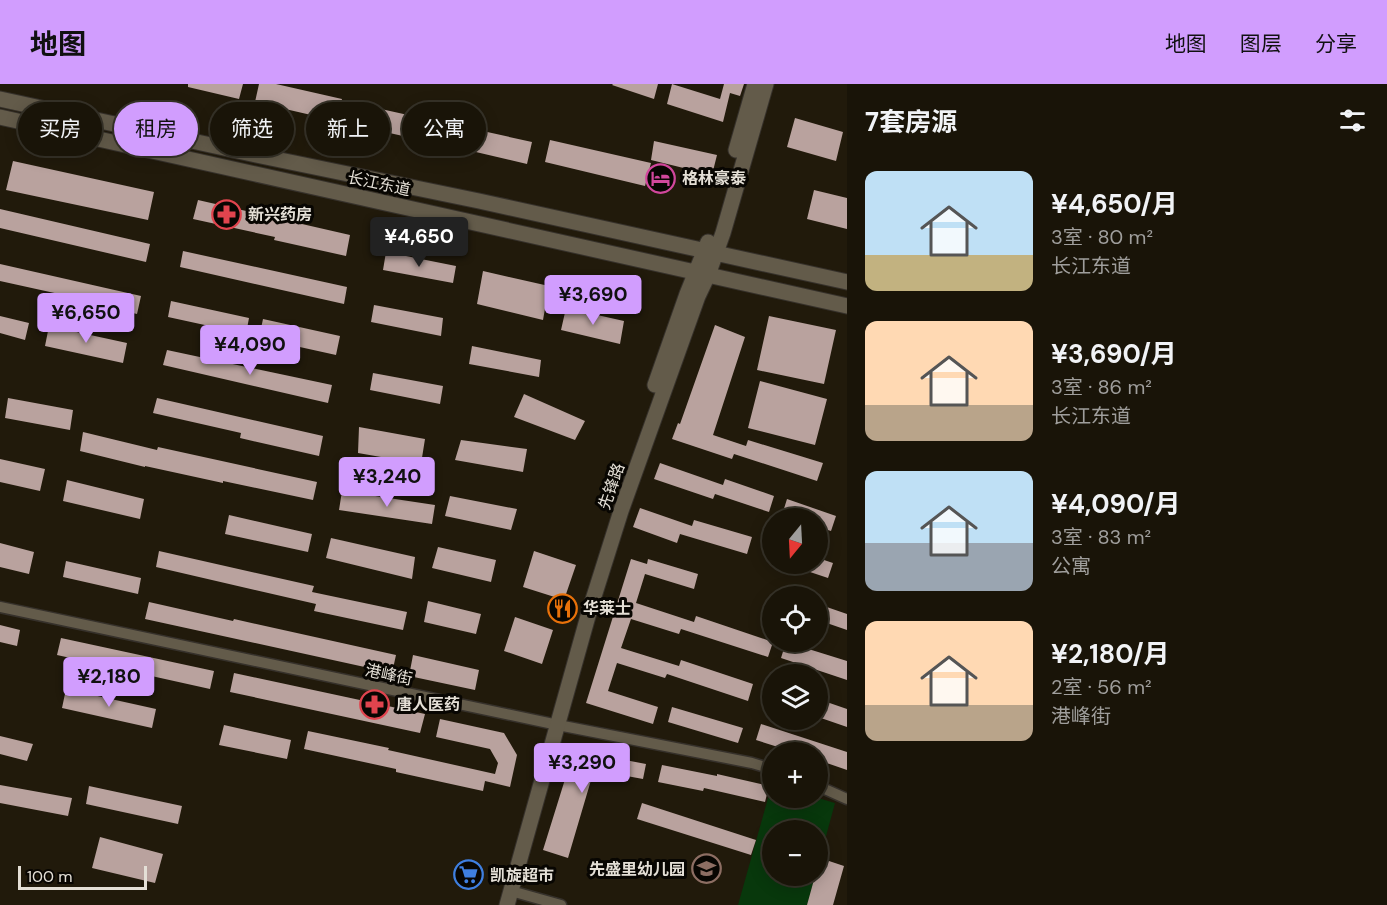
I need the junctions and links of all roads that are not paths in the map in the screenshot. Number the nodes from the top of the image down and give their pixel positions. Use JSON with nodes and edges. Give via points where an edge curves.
{"nodes":[{"id":1,"x":755,"y":84,"type":"edge"},
{"id":2,"x":766,"y":84,"type":"edge"},
{"id":3,"x":0,"y":91,"type":"edge"},
{"id":4,"x":0,"y":99,"type":"edge"},
{"id":5,"x":26,"y":102,"type":"edge"},
{"id":6,"x":18,"y":103,"type":"edge"},
{"id":7,"x":0,"y":117,"type":"edge"},
{"id":8,"x":18,"y":122,"type":"edge"},
{"id":9,"x":102,"y":122,"type":"edge"},
{"id":10,"x":0,"y":124,"type":"edge"},
{"id":11,"x":18,"y":126,"type":"edge"},
{"id":12,"x":102,"y":141,"type":"edge"},
{"id":13,"x":710,"y":252,"type":"junction"},
{"id":14,"x":702,"y":273,"type":"junction"},
{"id":15,"x":847,"y":282,"type":"edge"},
{"id":16,"x":847,"y":306,"type":"edge"},
{"id":17,"x":0,"y":607,"type":"edge"},
{"id":18,"x":553,"y":724,"type":"junction"},
{"id":19,"x":762,"y":766,"type":"edge"},
{"id":20,"x":828,"y":790,"type":"edge"},
{"id":21,"x":847,"y":799,"type":"edge"},
{"id":22,"x":509,"y":898,"type":"edge"},
{"id":23,"x":498,"y":905,"type":"edge"},
{"id":24,"x":561,"y":905,"type":"edge"}],
"edges":[{"from":1,"to":13,"type":"main road"},
{"from":2,"to":13,"type":"main road","name":"先锋路"},
{"from":3,"to":5,"type":"main road"},
{"from":4,"to":6,"type":"main road"},
{"from":7,"to":8,"type":"main road"},
{"from":9,"to":13,"type":"main road","name":"长江东道"},
{"from":10,"to":11,"type":"main road"},
{"from":12,"to":14,"type":"main road","name":"长江东道"},
{"from":13,"to":14,"type":"main road","name":"先锋路"},
{"from":13,"to":15,"type":"main road","name":"长江东道"},
{"from":14,"to":16,"type":"main road","name":"长江东道"},
{"from":14,"to":18,"type":"main road","name":"先锋路","via":[[698,296],[614,531]]},
{"from":17,"to":18,"type":"street","name":"港峰街"},
{"from":18,"to":19,"type":"street","name":"港峰街"},
{"from":18,"to":22,"type":"main road","name":"先锋路"},
{"from":18,"to":23,"type":"main road"},
{"from":20,"to":21,"type":"street"},
{"from":22,"to":24,"type":"street"}]}
